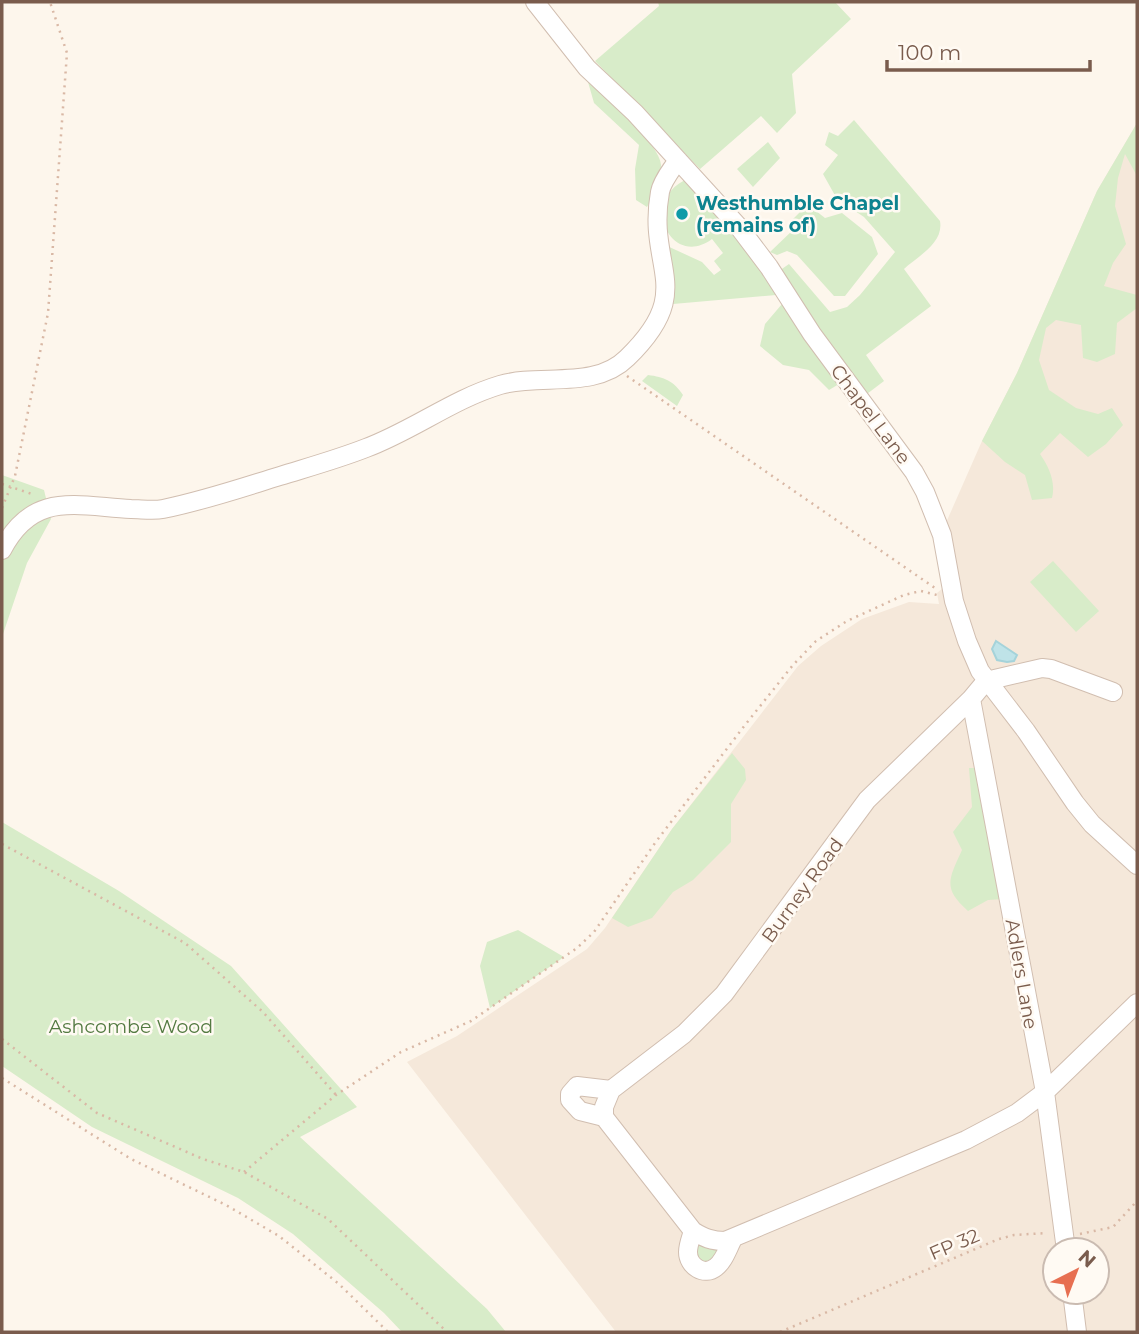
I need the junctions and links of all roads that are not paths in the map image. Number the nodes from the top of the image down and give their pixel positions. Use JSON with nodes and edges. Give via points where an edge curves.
{"nodes":[{"id":1,"x":536,"y":2,"type":"edge"},
{"id":2,"x":678,"y":160,"type":"junction"},
{"id":3,"x":2,"y":550,"type":"edge"},
{"id":4,"x":986,"y":681,"type":"junction"},
{"id":5,"x":1113,"y":692,"type":"dead end"},
{"id":6,"x":971,"y":699,"type":"junction"},
{"id":7,"x":1137,"y":865,"type":"edge"},
{"id":8,"x":1137,"y":1003,"type":"edge"},
{"id":9,"x":611,"y":1090,"type":"junction"},
{"id":10,"x":1045,"y":1092,"type":"junction"},
{"id":11,"x":604,"y":1116,"type":"junction"},
{"id":12,"x":693,"y":1231,"type":"junction"},
{"id":13,"x":1064,"y":1236,"type":"edge"},
{"id":14,"x":733,"y":1239,"type":"junction"},
{"id":15,"x":1074,"y":1306,"type":"edge"},
{"id":16,"x":1077,"y":1332,"type":"edge"}],
"edges":[{"from":1,"to":2,"type":"street","name":"Chapel Lane","via":[[587,68]]},
{"from":2,"to":3,"type":"street","via":[[661,189],[657,208],[666,279],[663,312],[649,335],[615,368],[585,377],[496,386],[367,448],[160,510],[43,509],[23,520]]},
{"from":2,"to":4,"type":"street","name":"Chapel Lane","via":[[738,226],[914,471],[942,535],[954,601],[974,661]]},
{"from":4,"to":5,"type":"street","via":[[1042,668]]},
{"from":4,"to":6,"type":"street","name":"Burney Road"},
{"from":4,"to":7,"type":"street","name":"Chapel Lane","via":[[1092,824]]},
{"from":6,"to":9,"type":"street","name":"Burney Road","via":[[867,800],[724,994],[684,1034]]},
{"from":6,"to":10,"type":"street","name":"Adlers Lane"},
{"from":8,"to":10,"type":"street"},
{"from":9,"to":11,"type":"street"},
{"from":9,"to":11,"type":"street","via":[[577,1086],[570,1094],[580,1111]]},
{"from":10,"to":13,"type":"street","name":"Adlers Lane"},
{"from":10,"to":14,"type":"street","via":[[966,1140]]},
{"from":11,"to":12,"type":"street"},
{"from":12,"to":14,"type":"street","via":[[714,1241]]},
{"from":12,"to":14,"type":"street","via":[[689,1257],[702,1270],[718,1266]]},
{"from":15,"to":16,"type":"street"}]}
